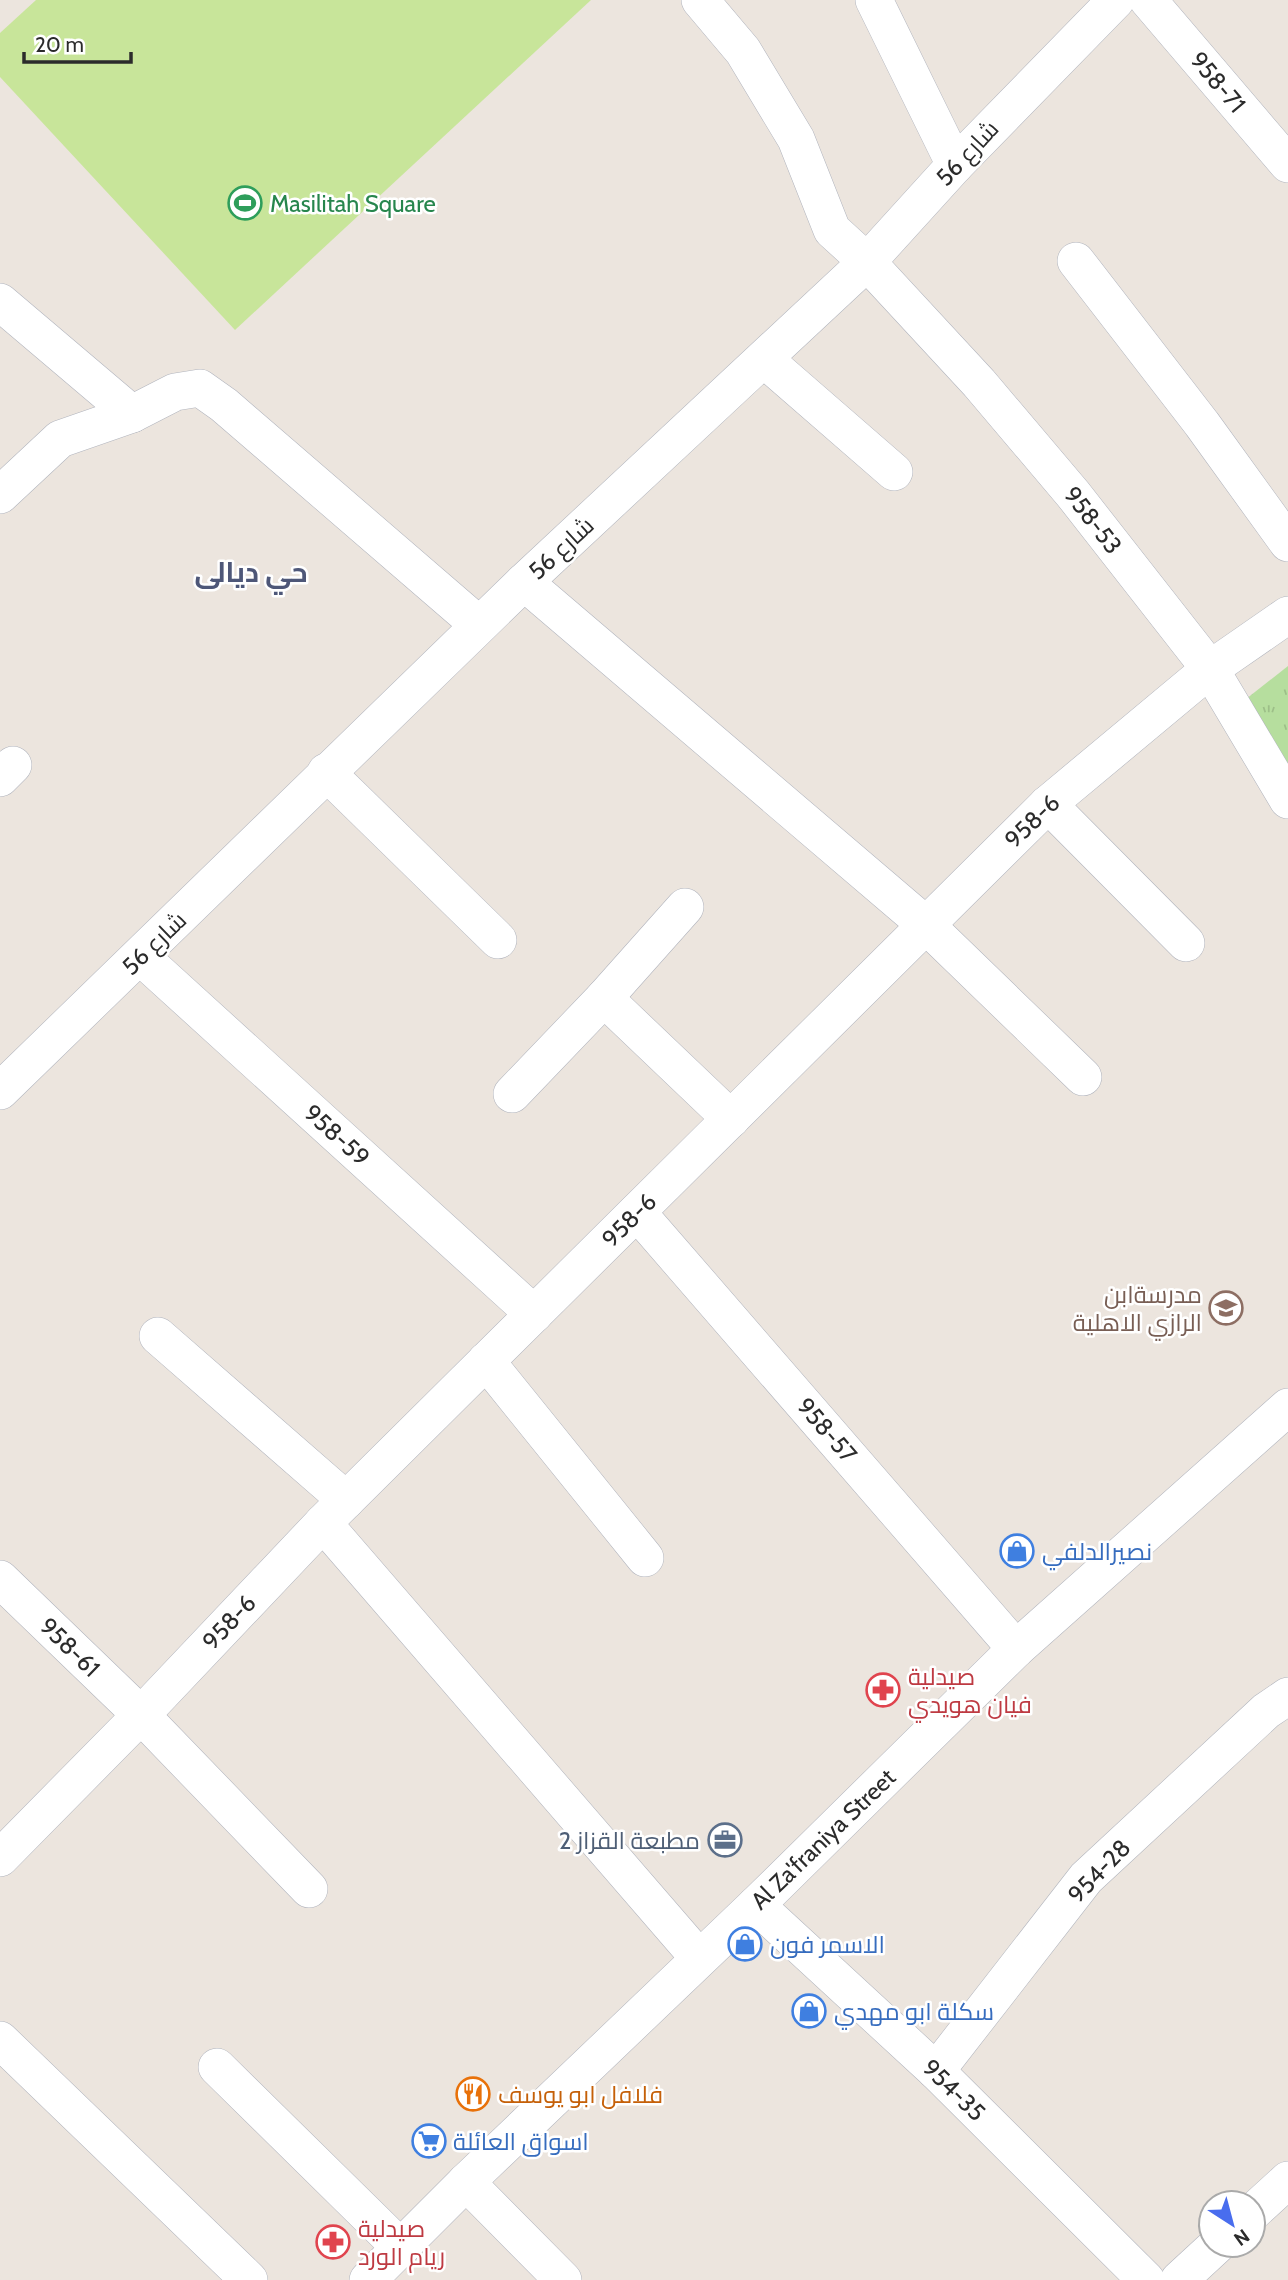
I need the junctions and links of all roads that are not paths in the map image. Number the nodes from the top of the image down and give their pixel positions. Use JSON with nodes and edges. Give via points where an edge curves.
{"nodes":[{"id":1,"x":700,"y":0,"type":"edge"},
{"id":2,"x":874,"y":0,"type":"edge"},
{"id":3,"x":1116,"y":0,"type":"edge"},
{"id":4,"x":1148,"y":0,"type":"edge"},
{"id":5,"x":1288,"y":164,"type":"edge"},
{"id":6,"x":955,"y":165,"type":"junction"},
{"id":7,"x":1076,"y":261,"type":"dead end"},
{"id":8,"x":867,"y":262,"type":"junction"},
{"id":9,"x":0,"y":302,"type":"edge"},
{"id":10,"x":764,"y":359,"type":"junction"},
{"id":11,"x":132,"y":414,"type":"junction"},
{"id":12,"x":894,"y":472,"type":"dead end"},
{"id":13,"x":0,"y":495,"type":"edge"},
{"id":14,"x":1288,"y":543,"type":"edge"},
{"id":15,"x":524,"y":582,"type":"junction"},
{"id":16,"x":1288,"y":615,"type":"edge"},
{"id":17,"x":479,"y":625,"type":"junction"},
{"id":18,"x":1210,"y":669,"type":"junction"},
{"id":19,"x":326,"y":772,"type":"junction"},
{"id":20,"x":1288,"y":800,"type":"edge"},
{"id":21,"x":1048,"y":804,"type":"junction"},
{"id":22,"x":685,"y":907,"type":"dead end"},
{"id":23,"x":926,"y":925,"type":"junction"},
{"id":24,"x":498,"y":940,"type":"dead end"},
{"id":25,"x":1186,"y":943,"type":"dead end"},
{"id":26,"x":140,"y":956,"type":"junction"},
{"id":27,"x":604,"y":998,"type":"junction"},
{"id":28,"x":1083,"y":1077,"type":"dead end"},
{"id":29,"x":0,"y":1091,"type":"edge"},
{"id":30,"x":512,"y":1094,"type":"dead end"},
{"id":31,"x":732,"y":1119,"type":"junction"},
{"id":32,"x":637,"y":1212,"type":"junction"},
{"id":33,"x":534,"y":1314,"type":"junction"},
{"id":34,"x":158,"y":1336,"type":"dead end"},
{"id":35,"x":486,"y":1361,"type":"junction"},
{"id":36,"x":1288,"y":1407,"type":"edge"},
{"id":37,"x":335,"y":1512,"type":"junction"},
{"id":38,"x":645,"y":1558,"type":"dead end"},
{"id":39,"x":0,"y":1579,"type":"edge"},
{"id":40,"x":1016,"y":1649,"type":"junction"},
{"id":41,"x":1288,"y":1696,"type":"edge"},
{"id":42,"x":141,"y":1716,"type":"junction"},
{"id":43,"x":0,"y":1858,"type":"edge"},
{"id":44,"x":309,"y":1889,"type":"dead end"},
{"id":45,"x":756,"y":1905,"type":"junction"},
{"id":46,"x":699,"y":1958,"type":"junction"},
{"id":47,"x":0,"y":2040,"type":"edge"},
{"id":48,"x":217,"y":2067,"type":"dead end"},
{"id":49,"x":936,"y":2071,"type":"junction"},
{"id":50,"x":1288,"y":2180,"type":"edge"},
{"id":51,"x":466,"y":2182,"type":"junction"},
{"id":52,"x":1267,"y":2199,"type":"edge"},
{"id":53,"x":401,"y":2248,"type":"junction"},
{"id":54,"x":1202,"y":2259,"type":"edge"},
{"id":55,"x":249,"y":2280,"type":"edge"},
{"id":56,"x":368,"y":2280,"type":"edge"},
{"id":57,"x":563,"y":2280,"type":"edge"},
{"id":58,"x":1146,"y":2280,"type":"edge"},
{"id":59,"x":1179,"y":2280,"type":"edge"}],
"edges":[{"from":1,"to":8,"type":"street","name":"958-53","via":[[743,51],[796,139],[832,230]]},
{"from":2,"to":6,"type":"street"},
{"from":3,"to":6,"type":"street","name":"شارع 56"},
{"from":4,"to":5,"type":"street","name":"958-71"},
{"from":6,"to":8,"type":"street","name":"شارع 56"},
{"from":7,"to":14,"type":"street"},
{"from":8,"to":10,"type":"street","name":"شارع 56"},
{"from":8,"to":18,"type":"street","name":"958-53","via":[[1073,494]]},
{"from":9,"to":11,"type":"street"},
{"from":10,"to":12,"type":"street"},
{"from":10,"to":15,"type":"street","name":"شارع 56"},
{"from":11,"to":13,"type":"street","via":[[60,439]]},
{"from":11,"to":17,"type":"street","via":[[175,392],[200,388]]},
{"from":15,"to":17,"type":"street","name":"شارع 56"},
{"from":15,"to":23,"type":"street"},
{"from":16,"to":18,"type":"street","name":"958-6"},
{"from":17,"to":19,"type":"street","name":"شارع 56"},
{"from":18,"to":20,"type":"street","name":"958-53"},
{"from":18,"to":21,"type":"street","name":"958-6"},
{"from":19,"to":24,"type":"street"},
{"from":19,"to":26,"type":"street","name":"شارع 56"},
{"from":21,"to":23,"type":"street","name":"958-6"},
{"from":21,"to":25,"type":"street"},
{"from":22,"to":27,"type":"street"},
{"from":23,"to":28,"type":"street"},
{"from":23,"to":31,"type":"street","name":"958-6"},
{"from":26,"to":29,"type":"street","name":"شارع 56"},
{"from":26,"to":33,"type":"street","name":"958-59"},
{"from":27,"to":30,"type":"street"},
{"from":27,"to":31,"type":"street"},
{"from":31,"to":32,"type":"street","name":"958-6"},
{"from":32,"to":33,"type":"street","name":"958-6"},
{"from":32,"to":40,"type":"street","name":"958-57"},
{"from":33,"to":35,"type":"street","name":"958-6"},
{"from":34,"to":37,"type":"street"},
{"from":35,"to":37,"type":"street","name":"958-6"},
{"from":35,"to":38,"type":"street"},
{"from":36,"to":40,"type":"street","name":"Al Za'franiya Street"},
{"from":37,"to":42,"type":"street","name":"958-6"},
{"from":37,"to":46,"type":"street"},
{"from":39,"to":42,"type":"street","name":"958-61"},
{"from":40,"to":45,"type":"street","name":"Al Za'franiya Street"},
{"from":41,"to":49,"type":"street","name":"954-28","via":[[1266,1711],[1086,1878]]},
{"from":42,"to":43,"type":"street","name":"958-6"},
{"from":42,"to":44,"type":"street","name":"958-61"},
{"from":45,"to":46,"type":"street","name":"Al Za'franiya Street"},
{"from":45,"to":49,"type":"street","name":"954-35"},
{"from":46,"to":51,"type":"street","name":"Al Za'franiya Street"},
{"from":47,"to":55,"type":"street"},
{"from":48,"to":53,"type":"street"},
{"from":49,"to":58,"type":"street","name":"954-35"},
{"from":50,"to":52,"type":"street"},
{"from":51,"to":53,"type":"street","name":"Al Za'franiya Street"},
{"from":51,"to":57,"type":"street"},
{"from":53,"to":56,"type":"street","name":"Al Za'franiya Street"},
{"from":54,"to":59,"type":"street"}]}
